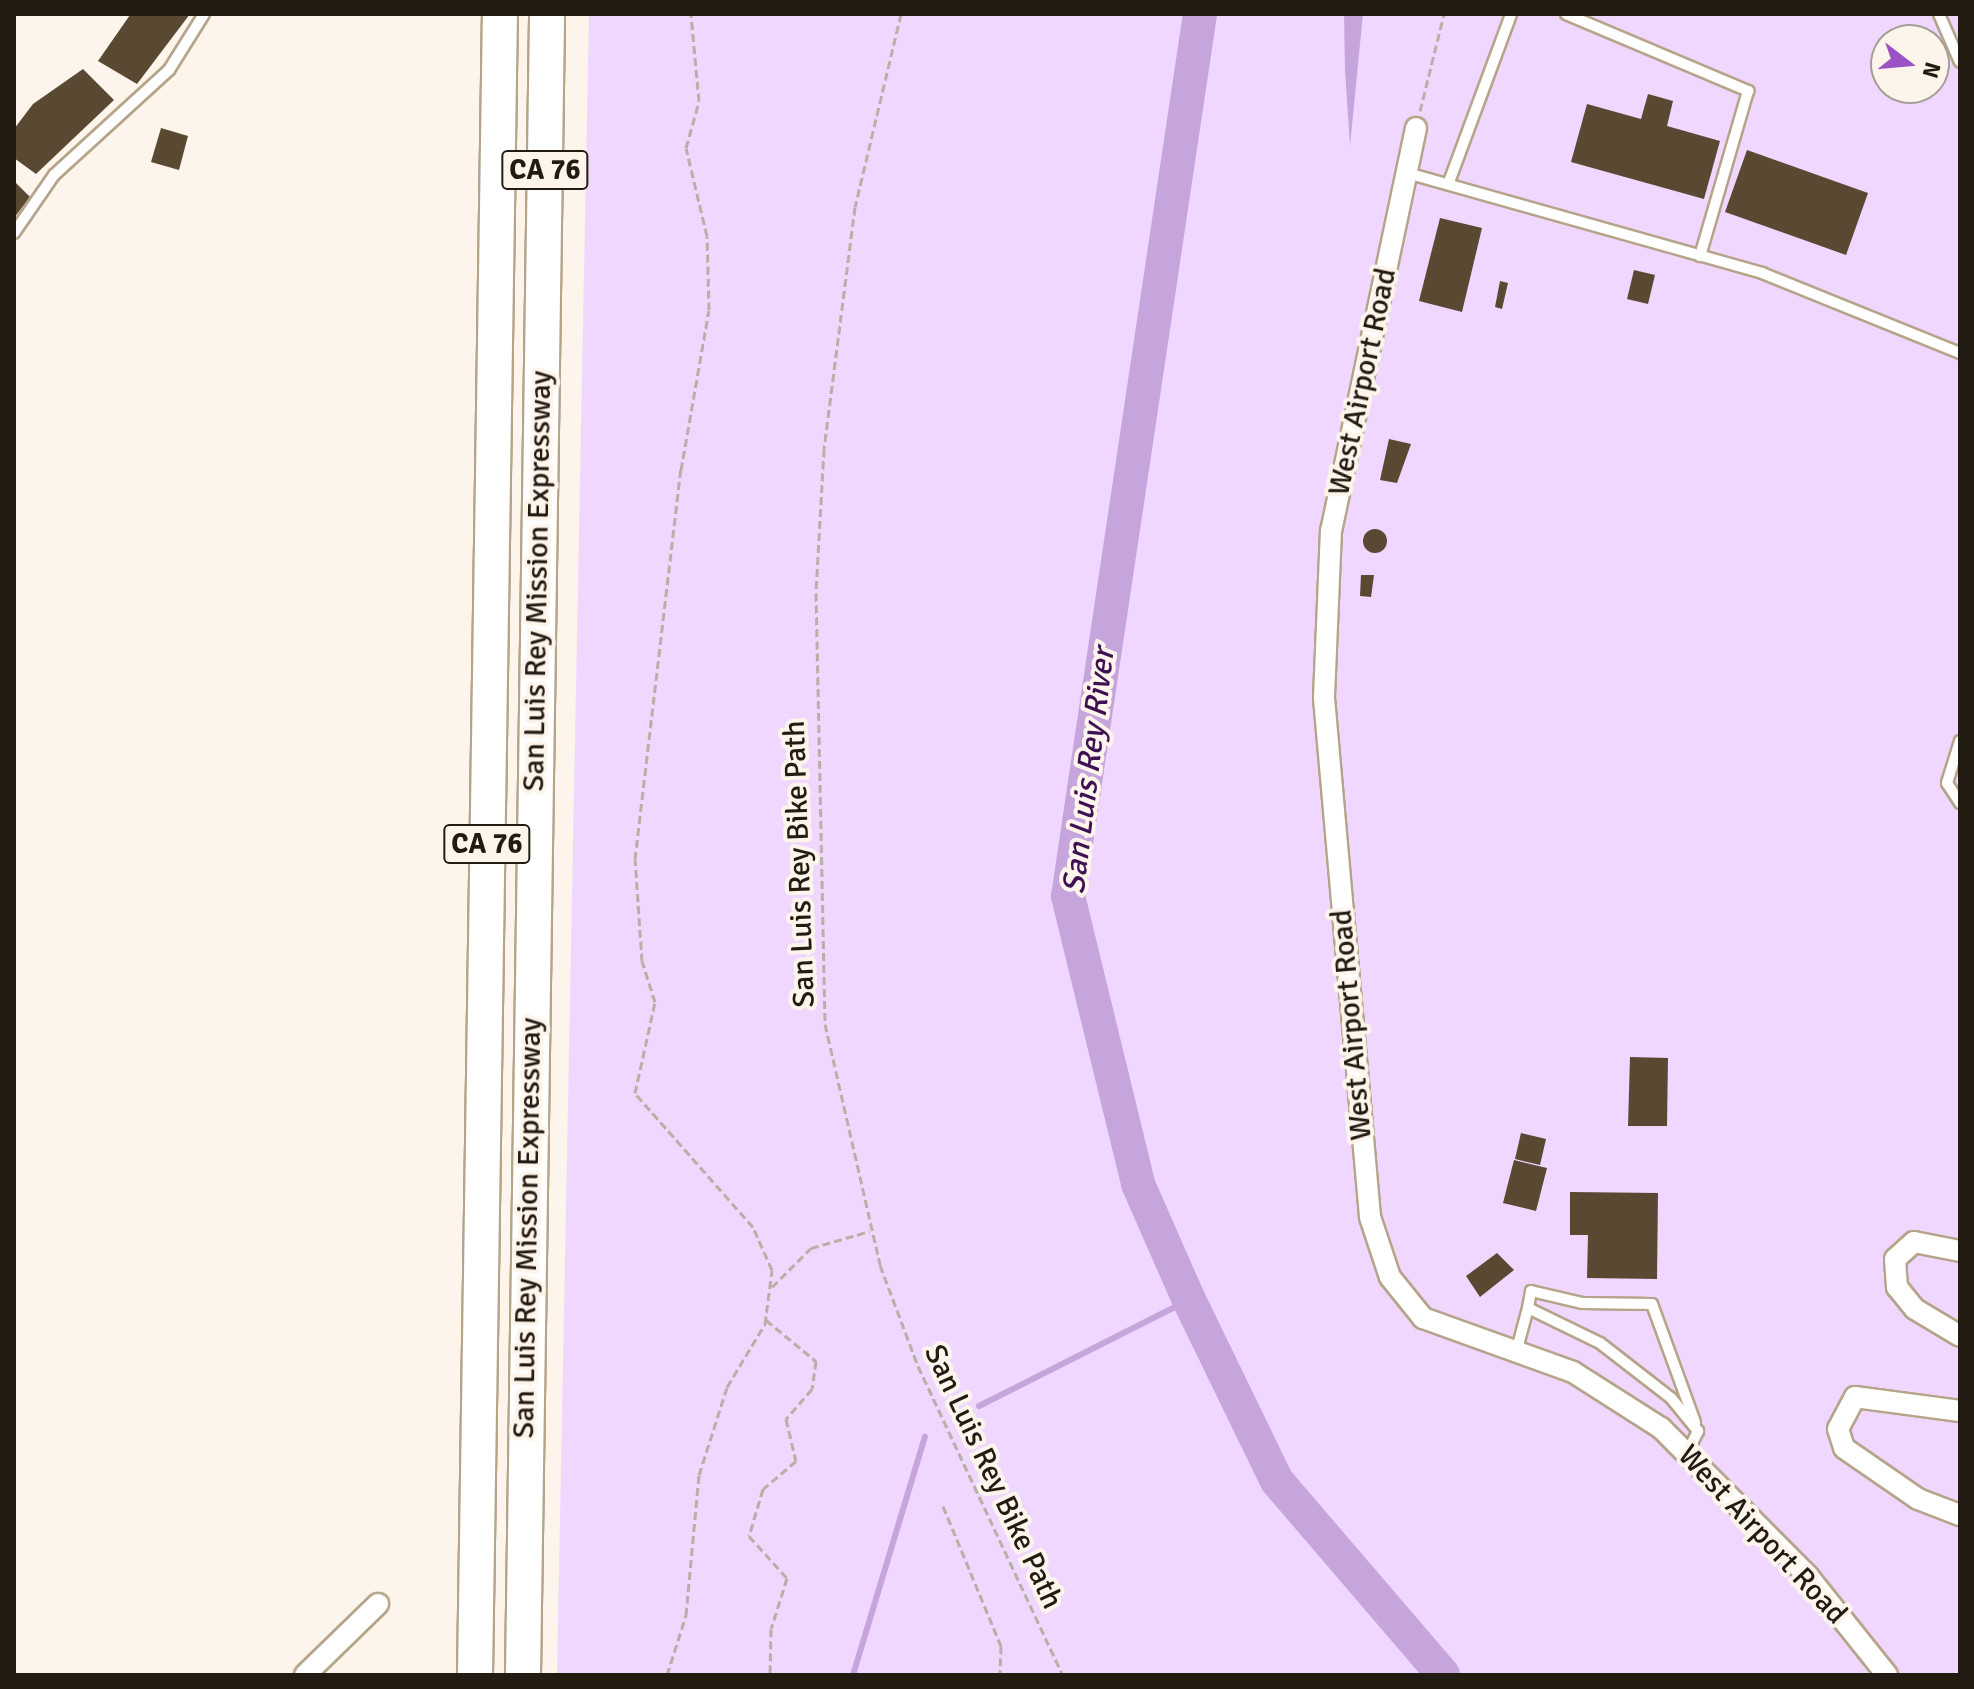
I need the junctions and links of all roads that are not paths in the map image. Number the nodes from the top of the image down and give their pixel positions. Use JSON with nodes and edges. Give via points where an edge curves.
{"nodes":[{"id":1,"x":204,"y":14,"type":"edge"},
{"id":2,"x":500,"y":14,"type":"edge"},
{"id":3,"x":547,"y":14,"type":"edge"},
{"id":4,"x":1511,"y":14,"type":"edge"},
{"id":5,"x":1566,"y":14,"type":"edge"},
{"id":6,"x":1939,"y":14,"type":"edge"},
{"id":7,"x":1960,"y":62,"type":"edge"},
{"id":8,"x":1416,"y":128,"type":"road end"},
{"id":9,"x":1407,"y":173,"type":"junction"},
{"id":10,"x":1449,"y":182,"type":"junction"},
{"id":11,"x":14,"y":233,"type":"edge"},
{"id":12,"x":1700,"y":256,"type":"junction"},
{"id":13,"x":1959,"y":352,"type":"edge"},
{"id":14,"x":1960,"y":741,"type":"edge"},
{"id":15,"x":1960,"y":803,"type":"edge"},
{"id":16,"x":1960,"y":1251,"type":"edge"},
{"id":17,"x":1528,"y":1308,"type":"junction"},
{"id":18,"x":1960,"y":1336,"type":"edge"},
{"id":19,"x":1516,"y":1353,"type":"junction"},
{"id":20,"x":1960,"y":1411,"type":"edge"},
{"id":21,"x":1698,"y":1431,"type":"junction"},
{"id":22,"x":1687,"y":1454,"type":"junction"},
{"id":23,"x":1960,"y":1515,"type":"edge"},
{"id":24,"x":378,"y":1604,"type":"dead end"},
{"id":25,"x":305,"y":1675,"type":"edge"},
{"id":26,"x":475,"y":1675,"type":"edge"},
{"id":27,"x":523,"y":1675,"type":"edge"},
{"id":28,"x":1887,"y":1675,"type":"edge"}],
"edges":[{"from":1,"to":11,"type":"lane","via":[[169,70],[54,175]]},
{"from":2,"to":26,"type":"highway","name":"San Luis Rey Mission Expressway","number":"CA 76"},
{"from":3,"to":27,"type":"highway","name":"San Luis Rey Mission Expressway","number":"CA 76"},
{"from":4,"to":10,"type":"lane"},
{"from":5,"to":12,"type":"lane","via":[[1748,91]]},
{"from":6,"to":7,"type":"lane"},
{"from":8,"to":9,"type":"street","name":"West Airport Road"},
{"from":9,"to":10,"type":"lane"},
{"from":9,"to":19,"type":"street","name":"West Airport Road","via":[[1331,530],[1324,698],[1370,1217],[1390,1277],[1423,1318]]},
{"from":10,"to":12,"type":"lane"},
{"from":12,"to":13,"type":"lane"},
{"from":14,"to":15,"type":"lane","via":[[1947,783]]},
{"from":16,"to":18,"type":"street","via":[[1914,1242],[1895,1259],[1897,1287],[1915,1309]]},
{"from":17,"to":19,"type":"lane"},
{"from":17,"to":21,"type":"lane","via":[[1600,1343],[1671,1398]]},
{"from":17,"to":21,"type":"lane","via":[[1531,1291],[1582,1303],[1652,1304]]},
{"from":19,"to":22,"type":"street","name":"West Airport Road","via":[[1584,1378]]},
{"from":20,"to":23,"type":"street","via":[[1855,1397],[1838,1429],[1844,1448],[1918,1499]]},
{"from":21,"to":22,"type":"lane"},
{"from":22,"to":28,"type":"street","name":"West Airport Road","via":[[1808,1576]]},
{"from":24,"to":25,"type":"street"}]}
